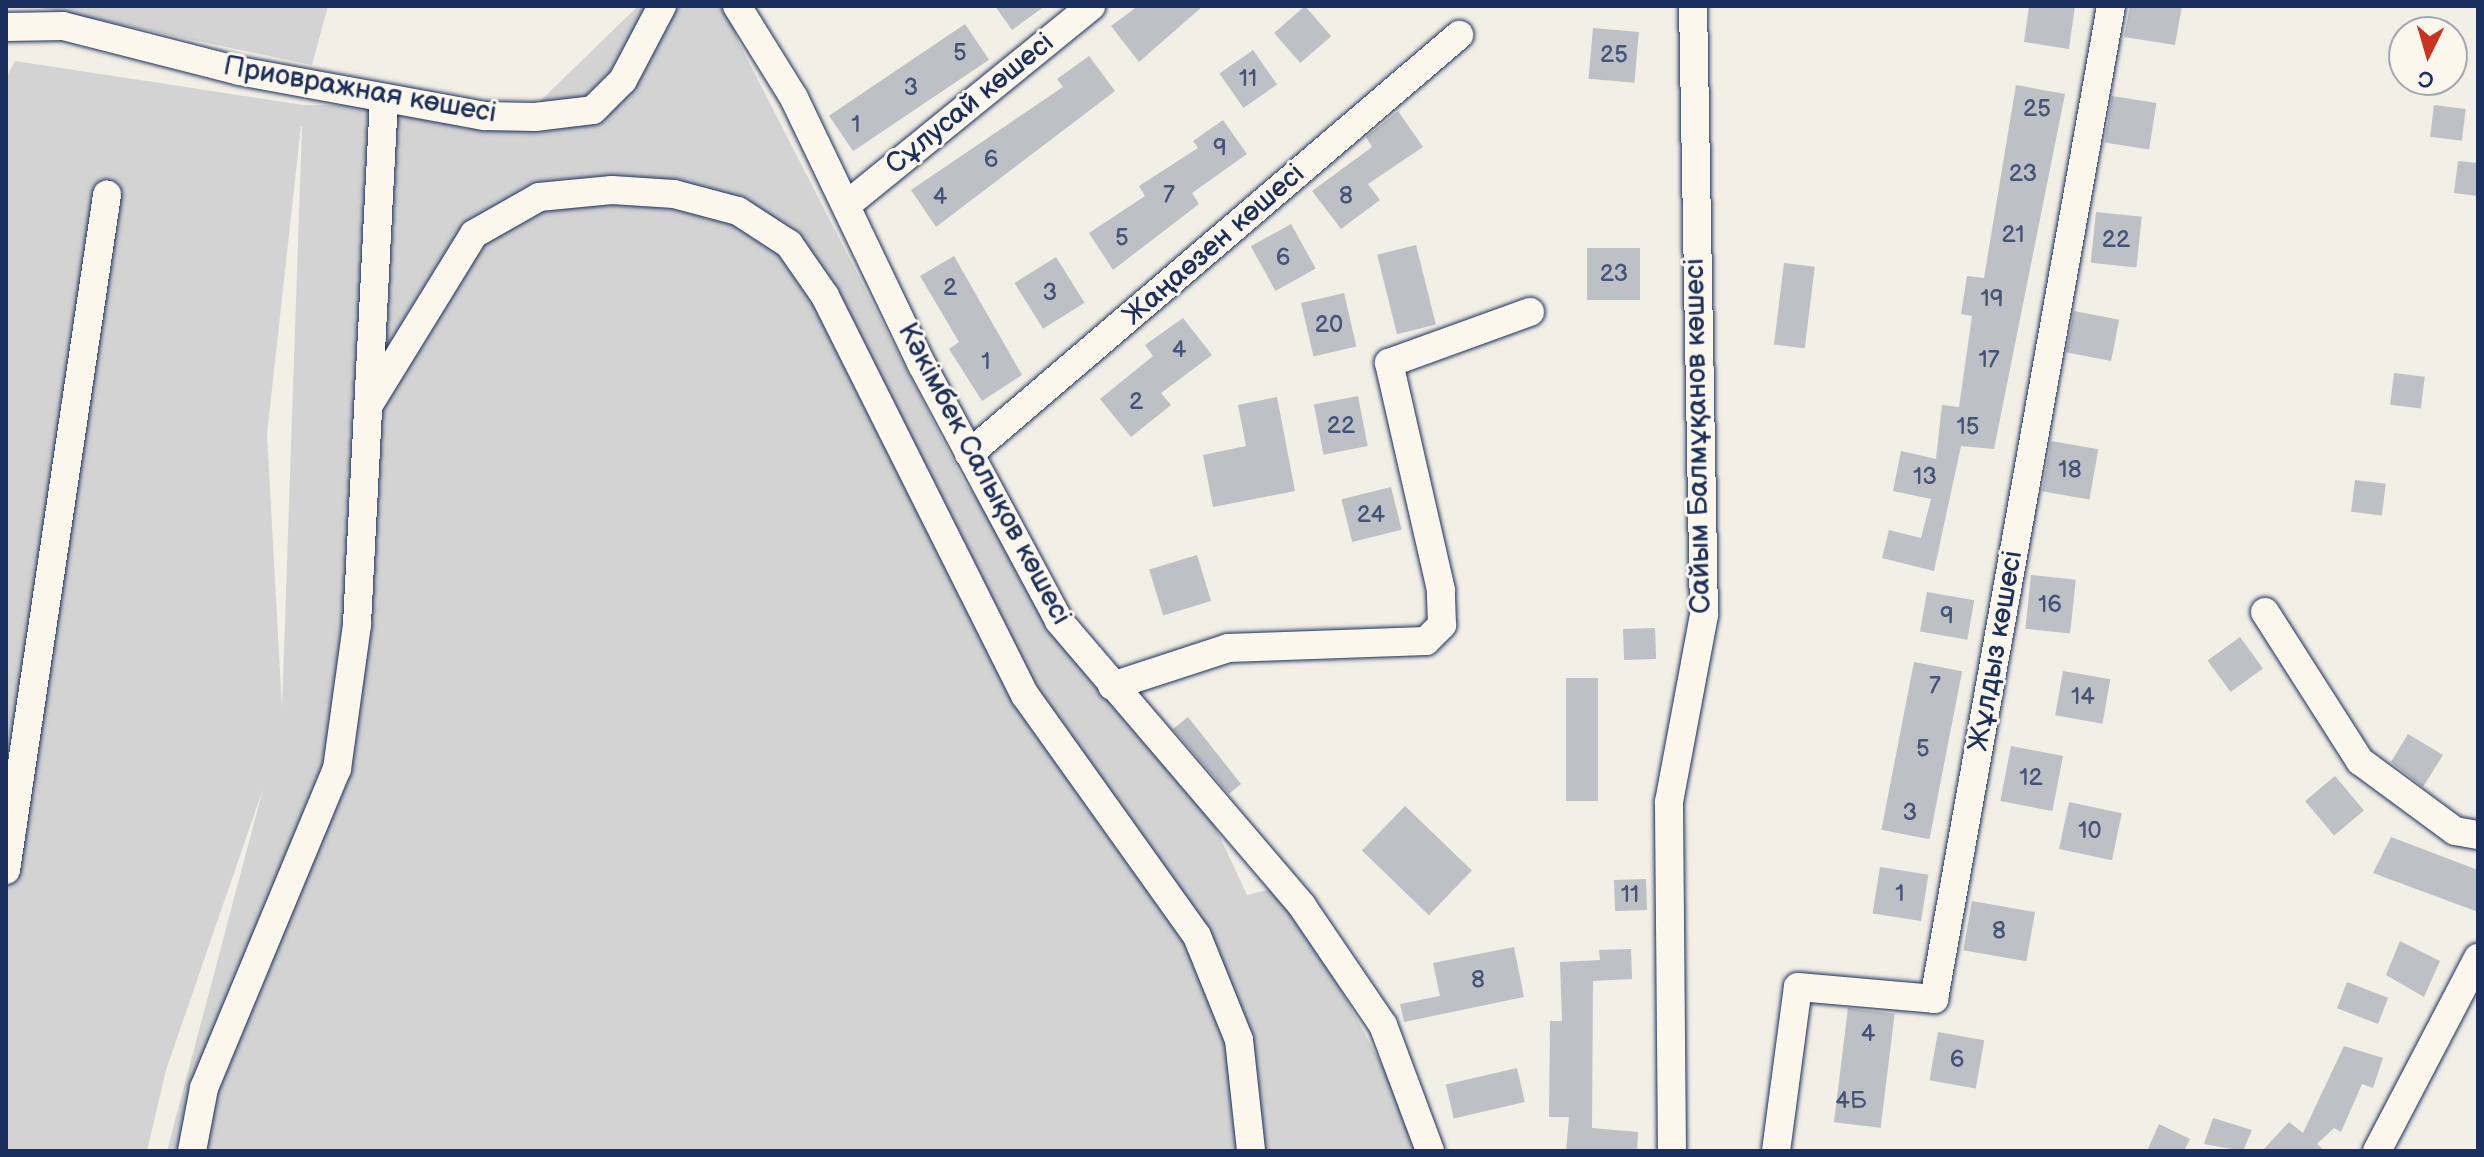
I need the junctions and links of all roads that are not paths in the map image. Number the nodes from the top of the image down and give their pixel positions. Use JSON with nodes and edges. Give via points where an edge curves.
{"nodes":[{"id":1,"x":662,"y":6,"type":"edge"},
{"id":2,"x":737,"y":6,"type":"edge"},
{"id":3,"x":1091,"y":6,"type":"edge"},
{"id":4,"x":1693,"y":6,"type":"edge"},
{"id":5,"x":2111,"y":6,"type":"edge"},
{"id":6,"x":6,"y":27,"type":"edge"},
{"id":7,"x":1459,"y":35,"type":"dead end"},
{"id":8,"x":384,"y":98,"type":"junction"},
{"id":9,"x":107,"y":195,"type":"dead end"},
{"id":10,"x":849,"y":203,"type":"junction"},
{"id":11,"x":1530,"y":312,"type":"dead end"},
{"id":12,"x":370,"y":403,"type":"junction"},
{"id":13,"x":969,"y":454,"type":"junction"},
{"id":14,"x":2265,"y":612,"type":"dead end"},
{"id":15,"x":1112,"y":686,"type":"junction"},
{"id":16,"x":2478,"y":835,"type":"edge"},
{"id":17,"x":6,"y":870,"type":"edge"},
{"id":18,"x":2478,"y":958,"type":"edge"},
{"id":19,"x":192,"y":1151,"type":"edge"},
{"id":20,"x":1251,"y":1151,"type":"edge"},
{"id":21,"x":1430,"y":1151,"type":"edge"},
{"id":22,"x":1672,"y":1151,"type":"edge"},
{"id":23,"x":1776,"y":1151,"type":"edge"},
{"id":24,"x":2377,"y":1151,"type":"edge"}],
"edges":[{"from":1,"to":8,"type":"street","name":"Приовражная көшесі","via":[[623,80],[593,110],[485,116]]},
{"from":2,"to":10,"type":"street","name":"Кәкімбек Салықов көшесі"},
{"from":3,"to":10,"type":"street","name":"Сұлусай көшесі"},
{"from":4,"to":22,"type":"street","name":"Сайым Балмұқанов көшесі","via":[[1704,615],[1669,802]]},
{"from":5,"to":23,"type":"street","name":"Жұлдыз көшесі","via":[[1934,999],[1798,987]]},
{"from":6,"to":8,"type":"street","name":"Приовражная көшесі","via":[[63,26]]},
{"from":7,"to":13,"type":"street","name":"Жаңаөзен көшесі"},
{"from":8,"to":12,"type":"street"},
{"from":9,"to":17,"type":"street"},
{"from":10,"to":13,"type":"street","name":"Кәкімбек Салықов көшесі"},
{"from":11,"to":15,"type":"street","via":[[1389,363],[1441,590],[1442,625],[1426,641],[1228,648]]},
{"from":12,"to":19,"type":"street","via":[[357,624],[337,769],[204,1088]]},
{"from":12,"to":20,"type":"street","via":[[474,234],[539,197],[612,190],[674,194],[738,211],[789,244],[825,296],[1025,695],[1197,936],[1239,1040]]},
{"from":13,"to":15,"type":"street","name":"Кәкімбек Салықов көшесі","via":[[1059,621]]},
{"from":14,"to":16,"type":"street","via":[[2360,761],[2455,831]]},
{"from":15,"to":21,"type":"street","name":"Кәкімбек Салықов көшесі","via":[[1326,942],[1383,1025]]},
{"from":18,"to":24,"type":"street"}]}
